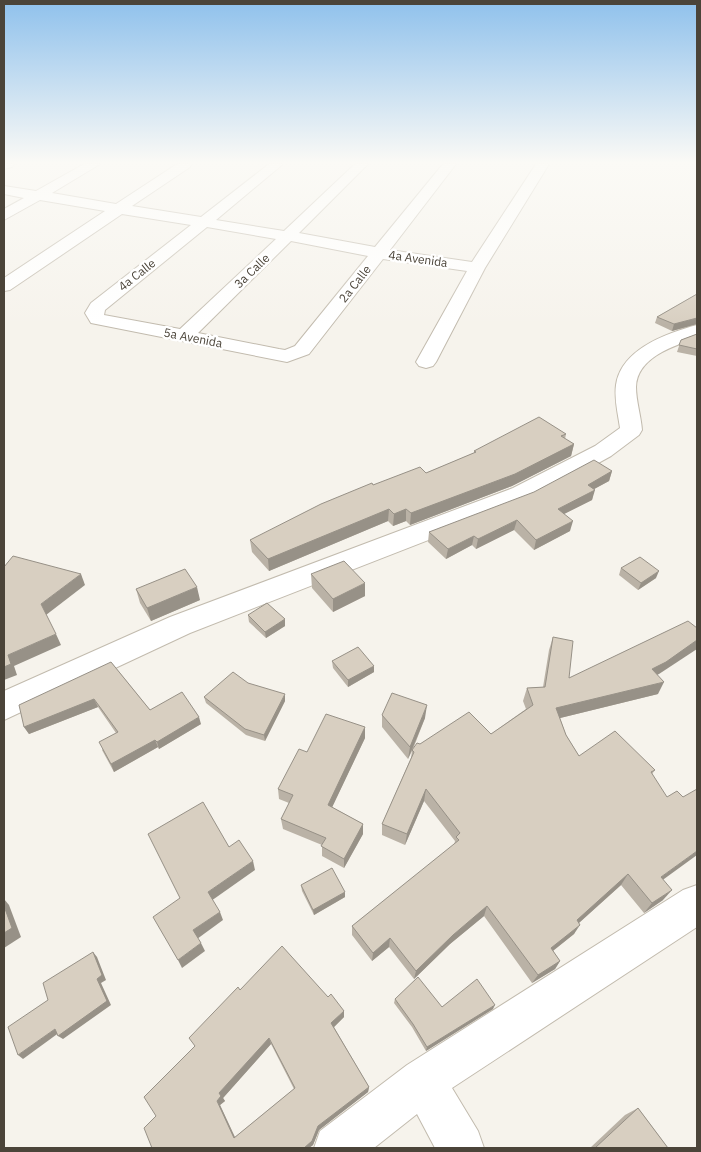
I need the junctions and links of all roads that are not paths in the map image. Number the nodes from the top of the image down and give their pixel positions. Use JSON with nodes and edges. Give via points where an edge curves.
{"nodes":[{"id":1,"x":107,"y":218,"type":"edge"},
{"id":2,"x":177,"y":218,"type":"edge"},
{"id":3,"x":209,"y":218,"type":"edge"},
{"id":4,"x":307,"y":218,"type":"edge"},
{"id":5,"x":407,"y":218,"type":"edge"},
{"id":6,"x":508,"y":218,"type":"edge"},
{"id":7,"x":204,"y":222,"type":"junction"},
{"id":8,"x":288,"y":236,"type":"junction"},
{"id":9,"x":379,"y":253,"type":"junction"},
{"id":10,"x":477,"y":268,"type":"junction"},
{"id":11,"x":4,"y":286,"type":"edge"},
{"id":12,"x":94,"y":313,"type":"joint"},
{"id":13,"x":697,"y":331,"type":"edge"},
{"id":14,"x":184,"y":336,"type":"junction"},
{"id":15,"x":295,"y":354,"type":"joint"},
{"id":16,"x":426,"y":362,"type":"dead end"},
{"id":17,"x":4,"y":706,"type":"edge"},
{"id":18,"x":697,"y":904,"type":"edge"},
{"id":19,"x":423,"y":1082,"type":"junction"},
{"id":20,"x":338,"y":1148,"type":"edge"},
{"id":21,"x":461,"y":1148,"type":"edge"}],
"edges":[{"from":1,"to":11,"type":"street"},
{"from":2,"to":7,"type":"street","name":"4a Avenida"},
{"from":3,"to":7,"type":"street","name":"4a Calle"},
{"from":4,"to":8,"type":"street","name":"3a Calle"},
{"from":5,"to":9,"type":"street","name":"2a Calle"},
{"from":6,"to":10,"type":"street"},
{"from":7,"to":8,"type":"street","name":"4a Avenida"},
{"from":7,"to":12,"type":"street","name":"4a Calle","via":[[97,307]]},
{"from":8,"to":9,"type":"street","name":"4a Avenida"},
{"from":8,"to":14,"type":"street","name":"3a Calle"},
{"from":9,"to":10,"type":"street","name":"4a Avenida"},
{"from":9,"to":15,"type":"street","name":"2a Calle","via":[[302,350]]},
{"from":10,"to":16,"type":"street"},
{"from":12,"to":14,"type":"street","name":"5a Avenida","via":[[98,319],[107,322]]},
{"from":13,"to":17,"type":"street","via":[[655,347],[629,369],[626,385],[631,430],[603,451],[522,494],[180,625]]},
{"from":14,"to":15,"type":"street","name":"5a Avenida","via":[[279,355]]},
{"from":18,"to":19,"type":"street"},
{"from":19,"to":20,"type":"street"},
{"from":19,"to":21,"type":"street"}]}
